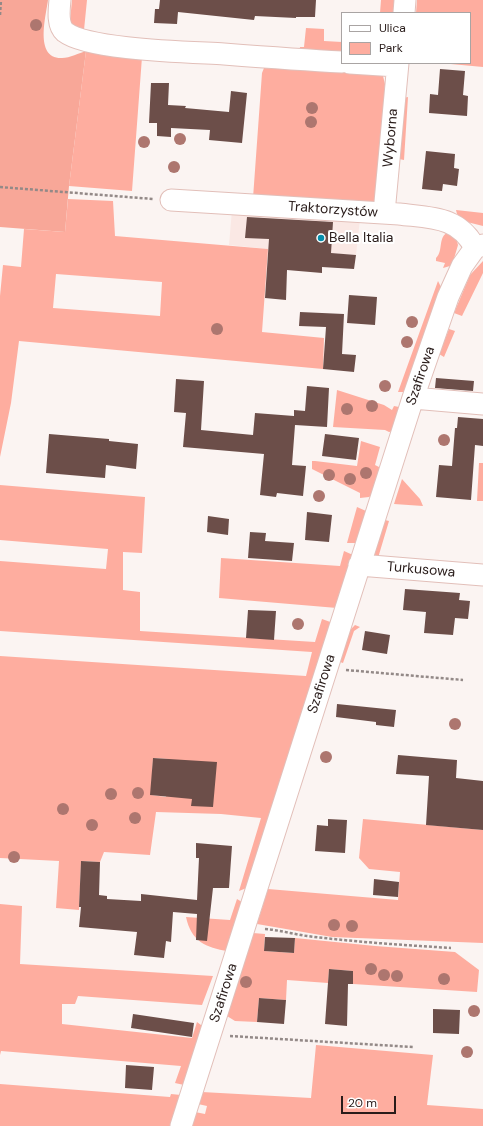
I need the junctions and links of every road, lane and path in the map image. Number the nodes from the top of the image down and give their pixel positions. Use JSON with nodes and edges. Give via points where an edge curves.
{"nodes":[{"id":1,"x":2,"y":0,"type":"edge"},
{"id":2,"x":60,"y":0,"type":"edge"},
{"id":3,"x":405,"y":0,"type":"edge"},
{"id":4,"x":404,"y":12,"type":"edge"},
{"id":5,"x":0,"y":15,"type":"edge"},
{"id":6,"x":341,"y":62,"type":"edge"},
{"id":7,"x":374,"y":64,"type":"edge"},
{"id":8,"x":397,"y":65,"type":"edge"},
{"id":9,"x":0,"y":187,"type":"edge"},
{"id":10,"x":171,"y":200,"type":"joint"},
{"id":11,"x":384,"y":213,"type":"junction"},
{"id":12,"x":479,"y":247,"type":"edge"},
{"id":13,"x":413,"y":398,"type":"junction"},
{"id":14,"x":483,"y":404,"type":"edge"},
{"id":15,"x":359,"y":566,"type":"junction"},
{"id":16,"x":483,"y":575,"type":"edge"},
{"id":17,"x":327,"y":668,"type":"junction"},
{"id":18,"x":463,"y":680,"type":"dead end"},
{"id":19,"x":245,"y":928,"type":"junction"},
{"id":20,"x":451,"y":948,"type":"dead end"},
{"id":21,"x":212,"y":1032,"type":"junction"},
{"id":22,"x":413,"y":1047,"type":"dead end"},
{"id":23,"x":181,"y":1126,"type":"edge"}],
"edges":[{"from":1,"to":5,"type":"path"},
{"from":2,"to":6,"type":"street","via":[[60,23],[63,30],[74,37],[94,42],[140,49]]},
{"from":3,"to":4,"type":"street"},
{"from":7,"to":8,"type":"street"},
{"from":8,"to":11,"type":"street","name":"Wyborna"},
{"from":9,"to":10,"type":"path"},
{"from":10,"to":11,"type":"street","name":"Traktorzystów"},
{"from":11,"to":12,"type":"street","name":"Traktorzystów","via":[[448,222],[460,228]]},
{"from":12,"to":13,"type":"street","name":"Szafirowa","via":[[462,266],[448,297]]},
{"from":13,"to":14,"type":"street"},
{"from":13,"to":15,"type":"street","name":"Szafirowa"},
{"from":15,"to":16,"type":"street","name":"Turkusowa"},
{"from":15,"to":17,"type":"street","name":"Szafirowa"},
{"from":17,"to":18,"type":"path"},
{"from":17,"to":19,"type":"street","name":"Szafirowa"},
{"from":19,"to":20,"type":"path","via":[[280,930],[305,936],[384,944]]},
{"from":19,"to":21,"type":"street","name":"Szafirowa"},
{"from":21,"to":22,"type":"path","via":[[224,1035]]},
{"from":21,"to":23,"type":"street","name":"Szafirowa"}]}
